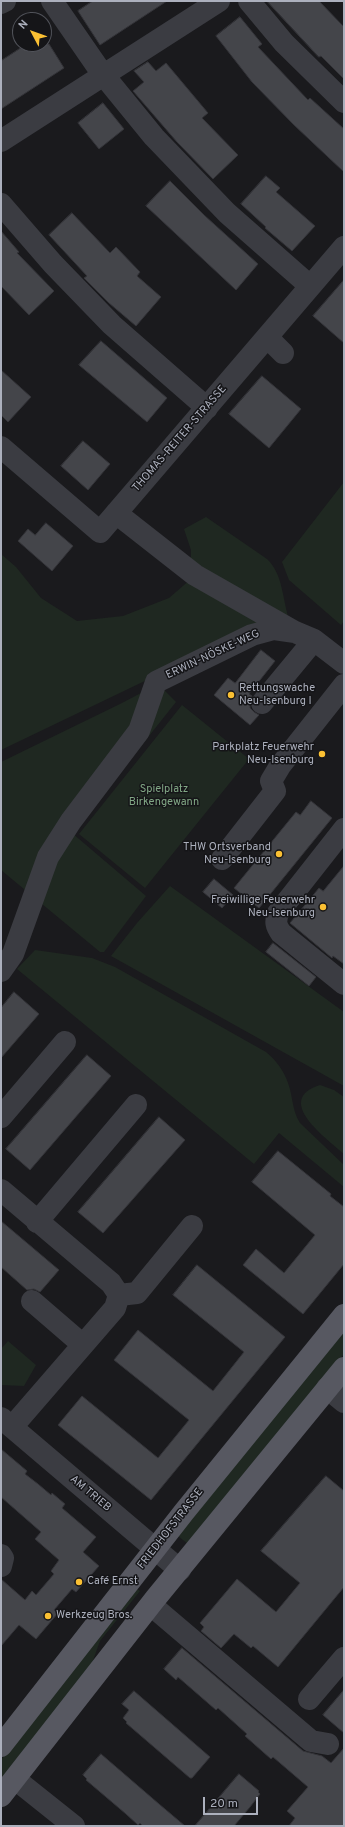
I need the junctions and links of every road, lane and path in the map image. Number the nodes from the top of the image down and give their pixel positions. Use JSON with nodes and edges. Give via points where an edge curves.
{"nodes":[{"id":1,"x":4,"y":1,"type":"edge"},
{"id":2,"x":52,"y":1,"type":"edge"},
{"id":3,"x":219,"y":1,"type":"edge"},
{"id":4,"x":249,"y":1,"type":"edge"},
{"id":5,"x":1,"y":3,"type":"edge"},
{"id":6,"x":104,"y":76,"type":"junction"},
{"id":7,"x":344,"y":102,"type":"edge"},
{"id":8,"x":1,"y":140,"type":"edge"},
{"id":9,"x":1,"y":204,"type":"edge"},
{"id":10,"x":344,"y":247,"type":"edge"},
{"id":11,"x":310,"y":286,"type":"junction"},
{"id":12,"x":266,"y":337,"type":"junction"},
{"id":13,"x":283,"y":353,"type":"dead end"},
{"id":14,"x":206,"y":408,"type":"junction"},
{"id":15,"x":1,"y":447,"type":"edge"},
{"id":16,"x":116,"y":513,"type":"junction"},
{"id":17,"x":305,"y":636,"type":"junction"},
{"id":18,"x":340,"y":653,"type":"edge"},
{"id":19,"x":344,"y":686,"type":"edge"},
{"id":20,"x":262,"y":703,"type":"dead end"},
{"id":21,"x":344,"y":829,"type":"edge"},
{"id":22,"x":222,"y":859,"type":"dead end"},
{"id":23,"x":2,"y":969,"type":"edge"},
{"id":24,"x":344,"y":984,"type":"edge"},
{"id":25,"x":65,"y":1042,"type":"dead end"},
{"id":26,"x":136,"y":1105,"type":"dead end"},
{"id":27,"x":1,"y":1117,"type":"edge"},
{"id":28,"x":1,"y":1190,"type":"edge"},
{"id":29,"x":37,"y":1222,"type":"junction"},
{"id":30,"x":192,"y":1226,"type":"dead end"},
{"id":31,"x":119,"y":1295,"type":"junction"},
{"id":32,"x":32,"y":1301,"type":"dead end"},
{"id":33,"x":344,"y":1315,"type":"edge"},
{"id":34,"x":83,"y":1345,"type":"junction"},
{"id":35,"x":344,"y":1368,"type":"edge"},
{"id":36,"x":328,"y":1388,"type":"junction"},
{"id":37,"x":344,"y":1402,"type":"edge"},
{"id":38,"x":6,"y":1423,"type":"edge"},
{"id":39,"x":155,"y":1549,"type":"junction"},
{"id":40,"x":180,"y":1570,"type":"junction"},
{"id":41,"x":151,"y":1605,"type":"junction"},
{"id":42,"x":344,"y":1658,"type":"edge"},
{"id":43,"x":309,"y":1699,"type":"dead end"},
{"id":44,"x":328,"y":1744,"type":"dead end"},
{"id":45,"x":1,"y":1746,"type":"edge"},
{"id":46,"x":15,"y":1779,"type":"junction"},
{"id":47,"x":1,"y":1796,"type":"edge"},
{"id":48,"x":74,"y":1826,"type":"edge"}],
"edges":[{"from":1,"to":5,"type":"street"},
{"from":2,"to":6,"type":"street"},
{"from":3,"to":6,"type":"street"},
{"from":4,"to":7,"type":"street","via":[[284,43]]},
{"from":6,"to":8,"type":"street"},
{"from":6,"to":11,"type":"street","via":[[154,137],[227,213]]},
{"from":9,"to":14,"type":"street","via":[[52,264],[112,325]]},
{"from":10,"to":11,"type":"street","name":"THOMAS-REITER-STRASSE"},
{"from":11,"to":12,"type":"street","name":"THOMAS-REITER-STRASSE"},
{"from":12,"to":13,"type":"street"},
{"from":12,"to":14,"type":"street","name":"THOMAS-REITER-STRASSE"},
{"from":14,"to":16,"type":"street","name":"THOMAS-REITER-STRASSE"},
{"from":15,"to":16,"type":"street","name":"THOMAS-REITER-STRASSE","via":[[100,532]]},
{"from":16,"to":17,"type":"street","via":[[195,575]]},
{"from":17,"to":18,"type":"street"},
{"from":17,"to":20,"type":"street"},
{"from":17,"to":23,"type":"street","name":"ERWIN-NÖSKE-WEG","via":[[274,629],[252,635],[156,682],[139,731],[70,821],[48,858],[13,954]]},
{"from":19,"to":22,"type":"street","via":[[280,766],[271,781],[275,791]]},
{"from":21,"to":24,"type":"street","via":[[278,913],[276,920],[281,933]]},
{"from":25,"to":27,"type":"street"},
{"from":26,"to":29,"type":"street"},
{"from":28,"to":29,"type":"street"},
{"from":29,"to":31,"type":"street","via":[[111,1283]]},
{"from":30,"to":31,"type":"street","via":[[137,1293]]},
{"from":31,"to":34,"type":"street","via":[[115,1308]]},
{"from":32,"to":34,"type":"street"},
{"from":33,"to":39,"type":"main road","name":"FRIEDHOFSTRASSE"},
{"from":34,"to":38,"type":"street"},
{"from":35,"to":36,"type":"main road"},
{"from":36,"to":37,"type":"street"},
{"from":36,"to":40,"type":"main road"},
{"from":38,"to":39,"type":"street","name":"AM TRIEB"},
{"from":39,"to":40,"type":"street","name":"AM TRIEB"},
{"from":39,"to":45,"type":"main road","name":"FRIEDHOFSTRASSE"},
{"from":40,"to":41,"type":"main road"},
{"from":41,"to":44,"type":"street","via":[[311,1740]]},
{"from":41,"to":46,"type":"main road"},
{"from":42,"to":43,"type":"street"},
{"from":46,"to":47,"type":"main road"},
{"from":46,"to":48,"type":"street"}]}
